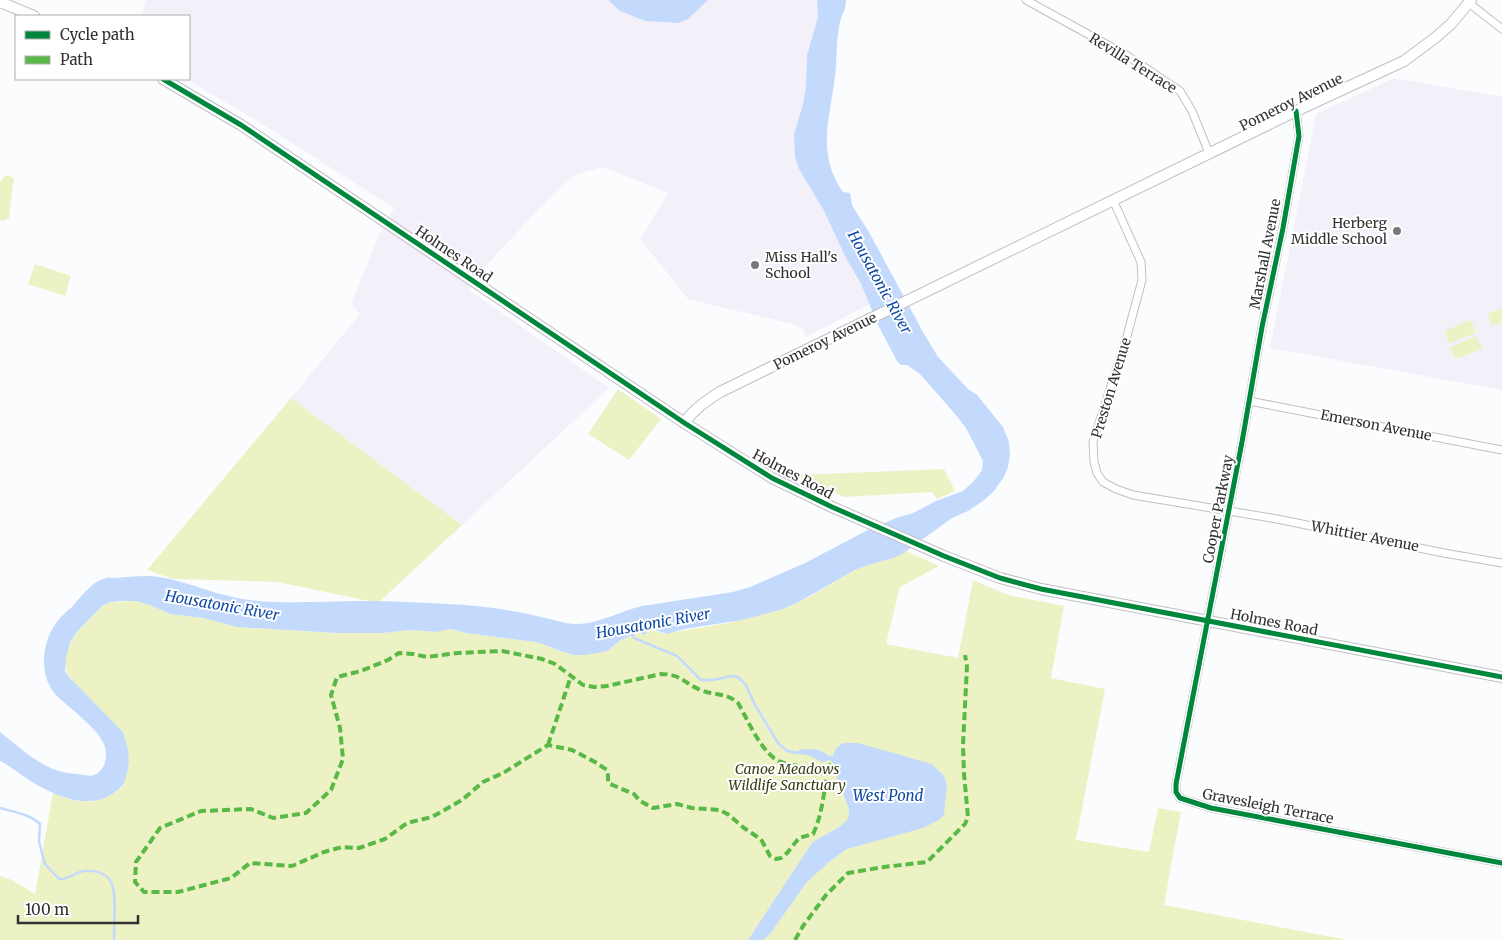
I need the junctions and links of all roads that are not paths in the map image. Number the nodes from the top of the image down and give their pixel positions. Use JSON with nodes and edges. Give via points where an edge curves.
{"nodes":[{"id":1,"x":1026,"y":0,"type":"edge"},
{"id":2,"x":1470,"y":1,"type":"edge"},
{"id":3,"x":0,"y":2,"type":"edge"},
{"id":4,"x":32,"y":15,"type":"edge"},
{"id":5,"x":1502,"y":29,"type":"edge"},
{"id":6,"x":165,"y":80,"type":"edge"},
{"id":7,"x":1296,"y":111,"type":"junction"},
{"id":8,"x":1210,"y":153,"type":"junction"},
{"id":9,"x":1114,"y":200,"type":"junction"},
{"id":10,"x":1249,"y":401,"type":"junction"},
{"id":11,"x":684,"y":423,"type":"junction"},
{"id":12,"x":1502,"y":450,"type":"edge"},
{"id":13,"x":1228,"y":511,"type":"junction"},
{"id":14,"x":1502,"y":562,"type":"edge"},
{"id":15,"x":1208,"y":620,"type":"junction"},
{"id":16,"x":1502,"y":677,"type":"edge"},
{"id":17,"x":1502,"y":863,"type":"edge"}],
"edges":[{"from":1,"to":8,"type":"street","name":"Revilla Terrace","via":[[1126,55],[1180,91]]},
{"from":2,"to":5,"type":"street"},
{"from":2,"to":7,"type":"street","name":"Pomeroy Avenue","via":[[1451,24],[1404,61]]},
{"from":3,"to":4,"type":"street"},
{"from":6,"to":11,"type":"street","name":"Holmes Road","via":[[241,125]]},
{"from":7,"to":8,"type":"street","name":"Pomeroy Avenue"},
{"from":7,"to":10,"type":"street","name":"Marshall Avenue","via":[[1299,136]]},
{"from":8,"to":9,"type":"street","name":"Pomeroy Avenue"},
{"from":9,"to":11,"type":"street","name":"Pomeroy Avenue","via":[[720,392],[699,406]]},
{"from":9,"to":13,"type":"street","name":"Preston Avenue","via":[[1142,262],[1142,280],[1093,442],[1096,474],[1103,482],[1133,495]]},
{"from":10,"to":12,"type":"street","name":"Emerson Avenue"},
{"from":10,"to":13,"type":"street","name":"Cooper Parkway"},
{"from":11,"to":15,"type":"street","name":"Holmes Road","via":[[780,482],[1000,578],[1041,589]]},
{"from":13,"to":14,"type":"street","name":"Whittier Avenue"},
{"from":13,"to":15,"type":"street","name":"Cooper Parkway"},
{"from":15,"to":16,"type":"street","name":"Holmes Road"},
{"from":15,"to":17,"type":"street","name":"Gravesleigh Terrace","via":[[1176,784],[1180,798],[1211,808]]}]}
